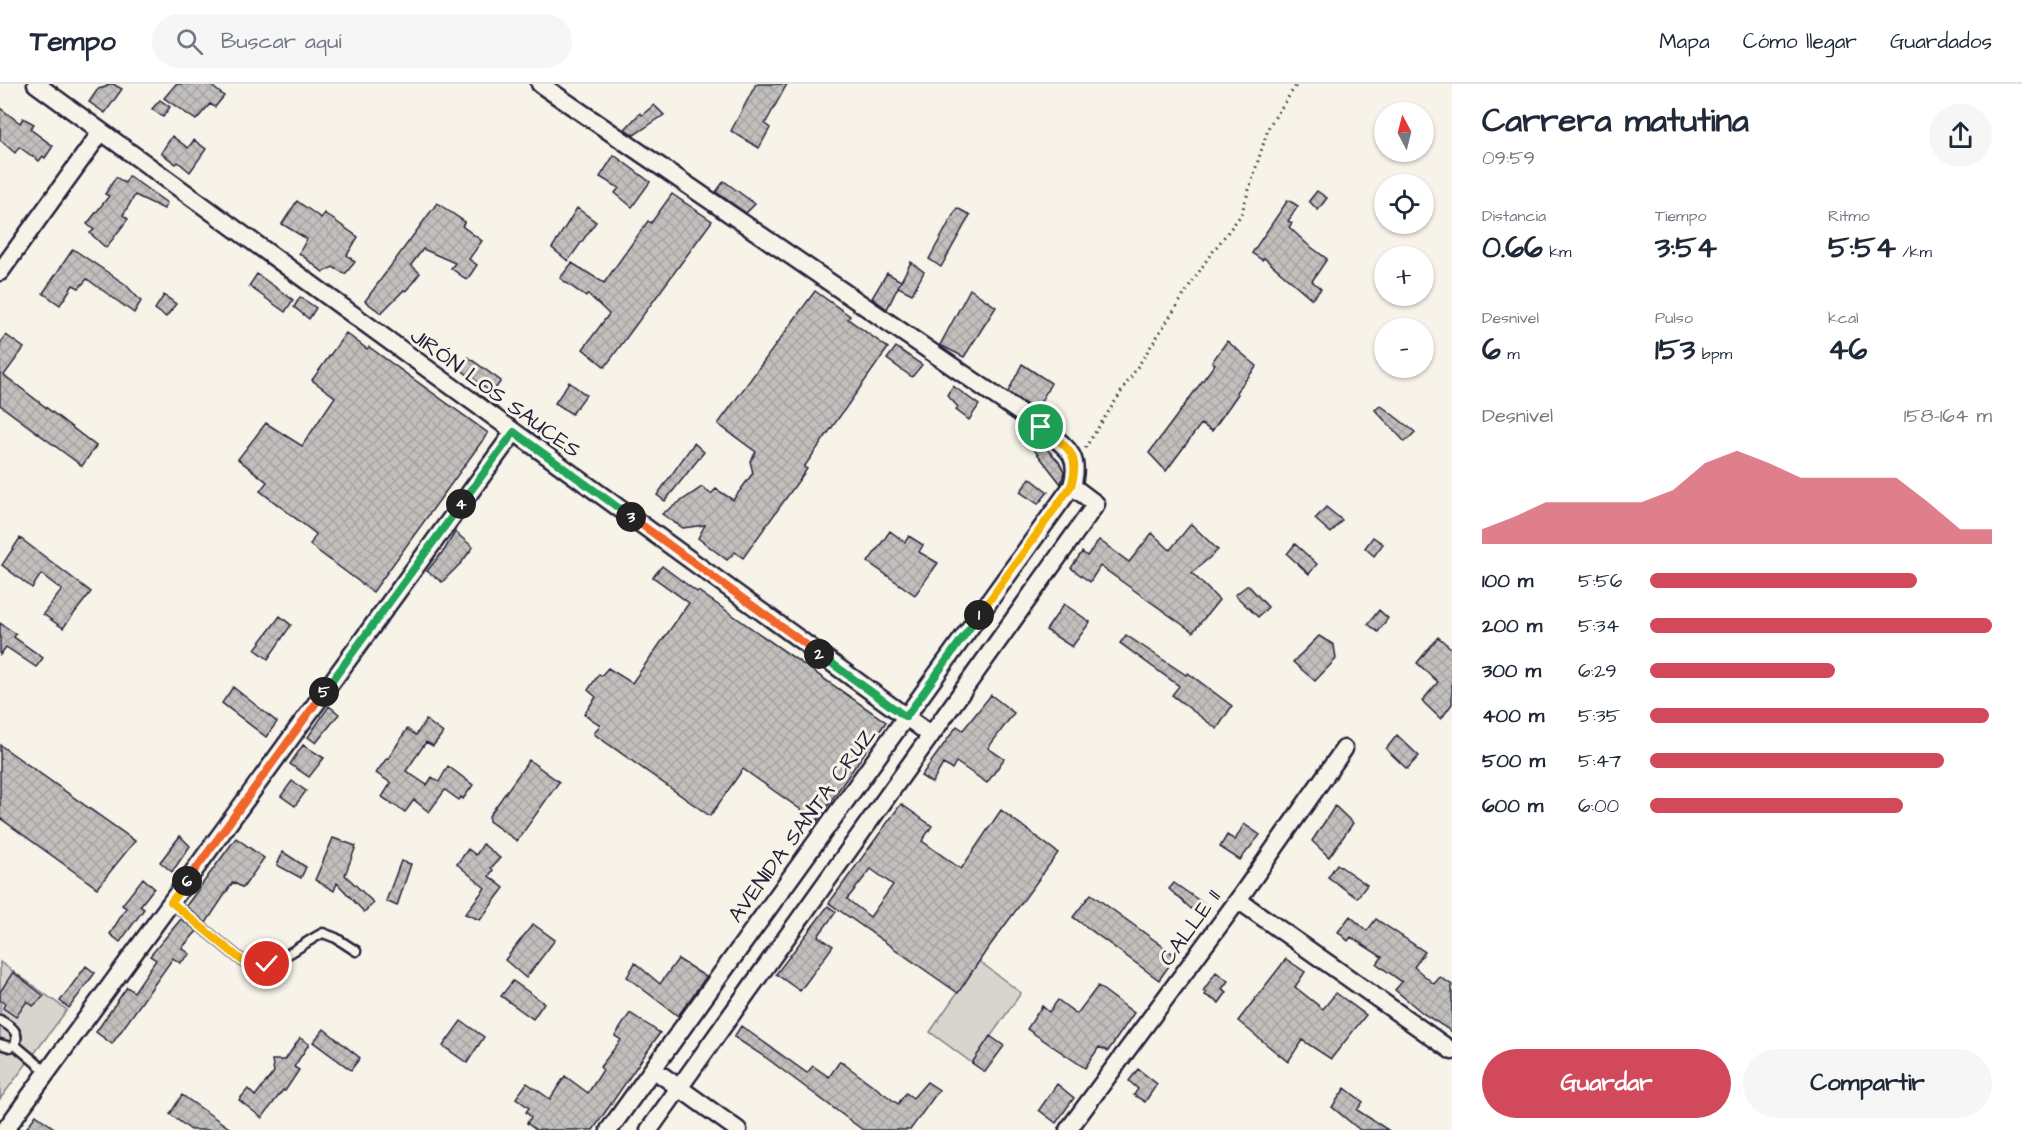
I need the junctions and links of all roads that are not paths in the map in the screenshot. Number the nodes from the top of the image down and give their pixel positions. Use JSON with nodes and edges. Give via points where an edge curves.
{"nodes":[{"id":1,"x":36,"y":84,"type":"edge"},
{"id":2,"x":540,"y":84,"type":"edge"},
{"id":3,"x":101,"y":132,"type":"junction"},
{"id":4,"x":0,"y":272,"type":"edge"},
{"id":5,"x":514,"y":432,"type":"junction"},
{"id":6,"x":1071,"y":486,"type":"junction"},
{"id":7,"x":906,"y":717,"type":"junction"},
{"id":8,"x":931,"y":735,"type":"junction"},
{"id":9,"x":1344,"y":749,"type":"dead end"},
{"id":10,"x":1238,"y":900,"type":"junction"},
{"id":11,"x":171,"y":902,"type":"junction"},
{"id":12,"x":356,"y":951,"type":"dead end"},
{"id":13,"x":0,"y":1020,"type":"edge"},
{"id":14,"x":0,"y":1044,"type":"edge"},
{"id":15,"x":15,"y":1045,"type":"junction"},
{"id":16,"x":1452,"y":1051,"type":"edge"},
{"id":17,"x":653,"y":1069,"type":"junction"},
{"id":18,"x":47,"y":1072,"type":"junction"},
{"id":19,"x":680,"y":1088,"type":"junction"},
{"id":20,"x":5,"y":1130,"type":"edge"},
{"id":21,"x":609,"y":1130,"type":"edge"},
{"id":22,"x":649,"y":1130,"type":"edge"},
{"id":23,"x":738,"y":1130,"type":"edge"},
{"id":24,"x":1068,"y":1130,"type":"edge"}],
"edges":[{"from":1,"to":3,"type":"street","name":"JIRÓN LOS SAUCES"},
{"from":2,"to":6,"type":"street","via":[[1041,427],[1071,451],[1075,462]]},
{"from":3,"to":4,"type":"street"},
{"from":3,"to":5,"type":"street","name":"JIRÓN LOS SAUCES"},
{"from":5,"to":7,"type":"street","name":"JIRÓN LOS SAUCES"},
{"from":5,"to":11,"type":"street"},
{"from":6,"to":7,"type":"street","name":"AVENIDA SANTA CRUZ"},
{"from":6,"to":8,"type":"street","via":[[1096,504]]},
{"from":7,"to":8,"type":"street","name":"JIRÓN LOS SAUCES"},
{"from":7,"to":17,"type":"street","name":"AVENIDA SANTA CRUZ"},
{"from":8,"to":19,"type":"street"},
{"from":9,"to":10,"type":"street","name":"CALLE 11"},
{"from":10,"to":16,"type":"street"},
{"from":10,"to":24,"type":"street","name":"CALLE 11"},
{"from":11,"to":12,"type":"lane","via":[[245,963],[256,966],[267,964],[322,933]]},
{"from":11,"to":18,"type":"street"},
{"from":13,"to":15,"type":"lane","via":[[14,1028],[18,1037]]},
{"from":14,"to":15,"type":"lane"},
{"from":15,"to":18,"type":"lane"},
{"from":17,"to":19,"type":"street"},
{"from":17,"to":21,"type":"street","name":"AVENIDA SANTA CRUZ"},
{"from":18,"to":20,"type":"street"},
{"from":19,"to":22,"type":"street"},
{"from":19,"to":23,"type":"street"}]}
